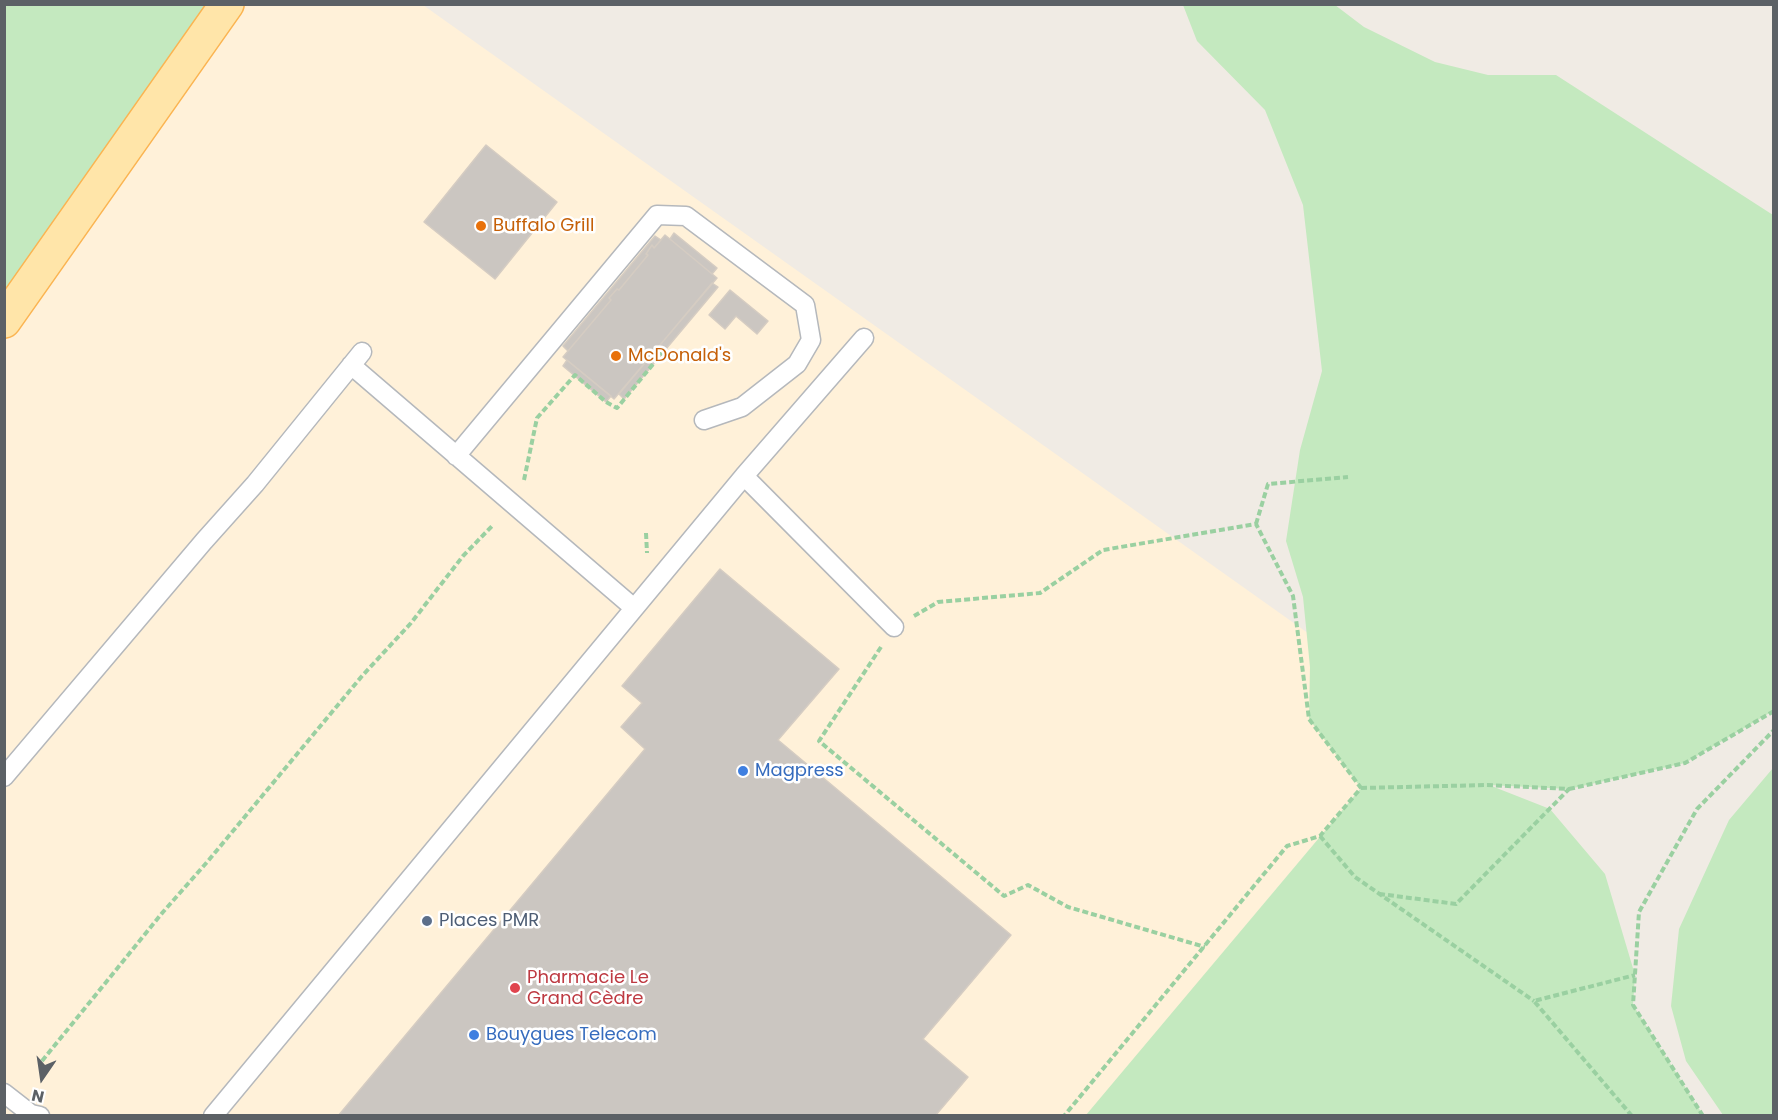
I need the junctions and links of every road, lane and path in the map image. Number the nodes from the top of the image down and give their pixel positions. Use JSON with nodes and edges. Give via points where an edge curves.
{"nodes":[{"id":1,"x":227,"y":4,"type":"edge"},
{"id":2,"x":200,"y":46,"type":"junction"},
{"id":3,"x":4,"y":291,"type":"edge"},
{"id":4,"x":4,"y":321,"type":"edge"},
{"id":5,"x":864,"y":338,"type":"dead end"},
{"id":6,"x":663,"y":352,"type":"dead end"},
{"id":7,"x":704,"y":420,"type":"dead end"},
{"id":8,"x":456,"y":456,"type":"junction"},
{"id":9,"x":744,"y":476,"type":"junction"},
{"id":10,"x":1348,"y":477,"type":"dead end"},
{"id":11,"x":521,"y":489,"type":"dead end"},
{"id":12,"x":1256,"y":524,"type":"junction"},
{"id":13,"x":494,"y":525,"type":"dead end"},
{"id":14,"x":634,"y":608,"type":"junction"},
{"id":15,"x":894,"y":627,"type":"junction"},
{"id":16,"x":1773,"y":711,"type":"edge"},
{"id":17,"x":1773,"y":730,"type":"edge"},
{"id":18,"x":4,"y":777,"type":"edge"},
{"id":19,"x":1361,"y":788,"type":"junction"},
{"id":20,"x":1569,"y":789,"type":"junction"},
{"id":21,"x":1320,"y":836,"type":"junction"},
{"id":22,"x":1380,"y":894,"type":"junction"},
{"id":23,"x":1204,"y":947,"type":"junction"},
{"id":24,"x":1635,"y":975,"type":"junction"},
{"id":25,"x":1534,"y":1001,"type":"junction"},
{"id":26,"x":42,"y":1061,"type":"dead end"},
{"id":27,"x":4,"y":1093,"type":"edge"},
{"id":28,"x":32,"y":1115,"type":"edge"},
{"id":29,"x":213,"y":1116,"type":"edge"},
{"id":30,"x":1064,"y":1116,"type":"edge"},
{"id":31,"x":1632,"y":1116,"type":"edge"},
{"id":32,"x":1702,"y":1116,"type":"edge"}],
"edges":[{"from":1,"to":2,"type":"main road"},
{"from":2,"to":3,"type":"main road"},
{"from":2,"to":4,"type":"main road"},
{"from":5,"to":9,"type":"lane"},
{"from":6,"to":11,"type":"path","via":[[618,408],[574,375],[537,418]]},
{"from":7,"to":8,"type":"lane","via":[[742,407],[797,364],[811,340],[806,305],[686,216],[657,215]]},
{"from":8,"to":14,"type":"lane"},
{"from":8,"to":18,"type":"lane","via":[[357,358],[255,484]]},
{"from":9,"to":14,"type":"lane"},
{"from":9,"to":15,"type":"lane"},
{"from":10,"to":12,"type":"path","via":[[1268,484]]},
{"from":12,"to":15,"type":"path","via":[[1103,550],[1040,593],[938,602]]},
{"from":12,"to":19,"type":"path","via":[[1293,596],[1309,719]]},
{"from":13,"to":26,"type":"path","via":[[463,556]]},
{"from":14,"to":29,"type":"lane"},
{"from":15,"to":23,"type":"path","via":[[819,741],[1004,896],[1028,885],[1068,907]]},
{"from":16,"to":20,"type":"path","via":[[1685,763]]},
{"from":17,"to":24,"type":"path","via":[[1697,809],[1639,912]]},
{"from":19,"to":20,"type":"path","via":[[1487,784]]},
{"from":19,"to":21,"type":"path"},
{"from":20,"to":22,"type":"path","via":[[1456,904]]},
{"from":21,"to":22,"type":"path","via":[[1355,877]]},
{"from":21,"to":23,"type":"path","via":[[1287,846]]},
{"from":22,"to":25,"type":"path"},
{"from":23,"to":30,"type":"path"},
{"from":24,"to":25,"type":"path"},
{"from":24,"to":32,"type":"path","via":[[1633,1005]]},
{"from":25,"to":31,"type":"path"},
{"from":27,"to":28,"type":"lane"}]}
